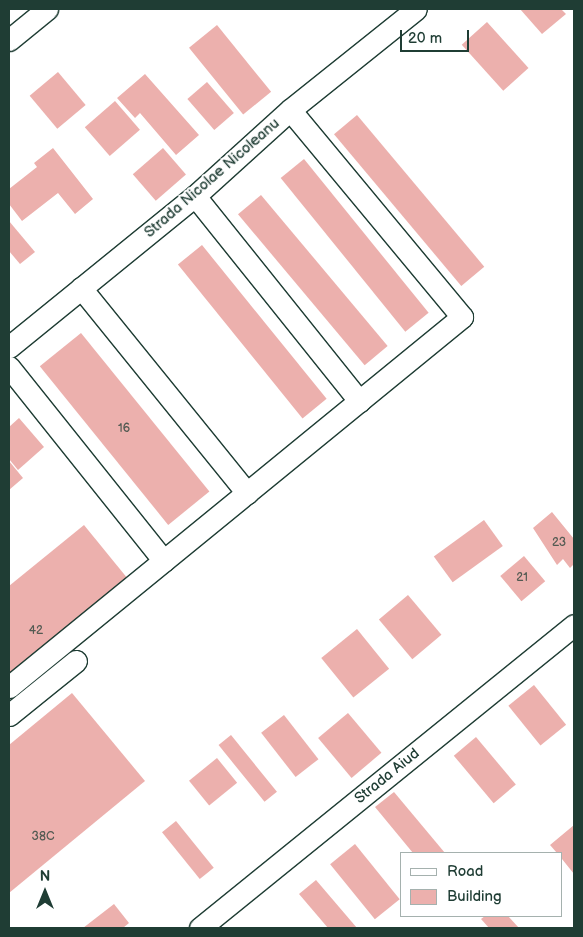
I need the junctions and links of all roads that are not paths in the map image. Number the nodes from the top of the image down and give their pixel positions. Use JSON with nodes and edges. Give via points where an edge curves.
{"nodes":[{"id":1,"x":48,"y":9,"type":"edge"},
{"id":2,"x":416,"y":9,"type":"edge"},
{"id":3,"x":9,"y":40,"type":"edge"},
{"id":4,"x":290,"y":110,"type":"junction"},
{"id":5,"x":195,"y":196,"type":"junction"},
{"id":6,"x":81,"y":288,"type":"junction"},
{"id":7,"x":9,"y":348,"type":"edge"},
{"id":8,"x":9,"y":367,"type":"edge"},
{"id":9,"x":359,"y":401,"type":"junction"},
{"id":10,"x":247,"y":493,"type":"junction"},
{"id":11,"x":164,"y":561,"type":"junction"},
{"id":12,"x":574,"y":625,"type":"edge"},
{"id":13,"x":76,"y":661,"type":"dead end"},
{"id":14,"x":9,"y":687,"type":"edge"},
{"id":15,"x":9,"y":715,"type":"edge"},
{"id":16,"x":200,"y":928,"type":"edge"}],
"edges":[{"from":1,"to":3,"type":"street"},
{"from":2,"to":4,"type":"street","name":"Strada Nicolae Nicoleanu"},
{"from":4,"to":5,"type":"street","name":"Strada Nicolae Nicoleanu"},
{"from":4,"to":9,"type":"street","via":[[462,317]]},
{"from":5,"to":6,"type":"street","name":"Strada Nicolae Nicoleanu"},
{"from":5,"to":9,"type":"street"},
{"from":6,"to":7,"type":"street","name":"Strada Nicolae Nicoleanu"},
{"from":6,"to":10,"type":"street"},
{"from":8,"to":11,"type":"street"},
{"from":9,"to":10,"type":"street"},
{"from":10,"to":11,"type":"street"},
{"from":11,"to":14,"type":"street"},
{"from":12,"to":16,"type":"street","name":"Strada Aiud"},
{"from":13,"to":15,"type":"street"}]}
